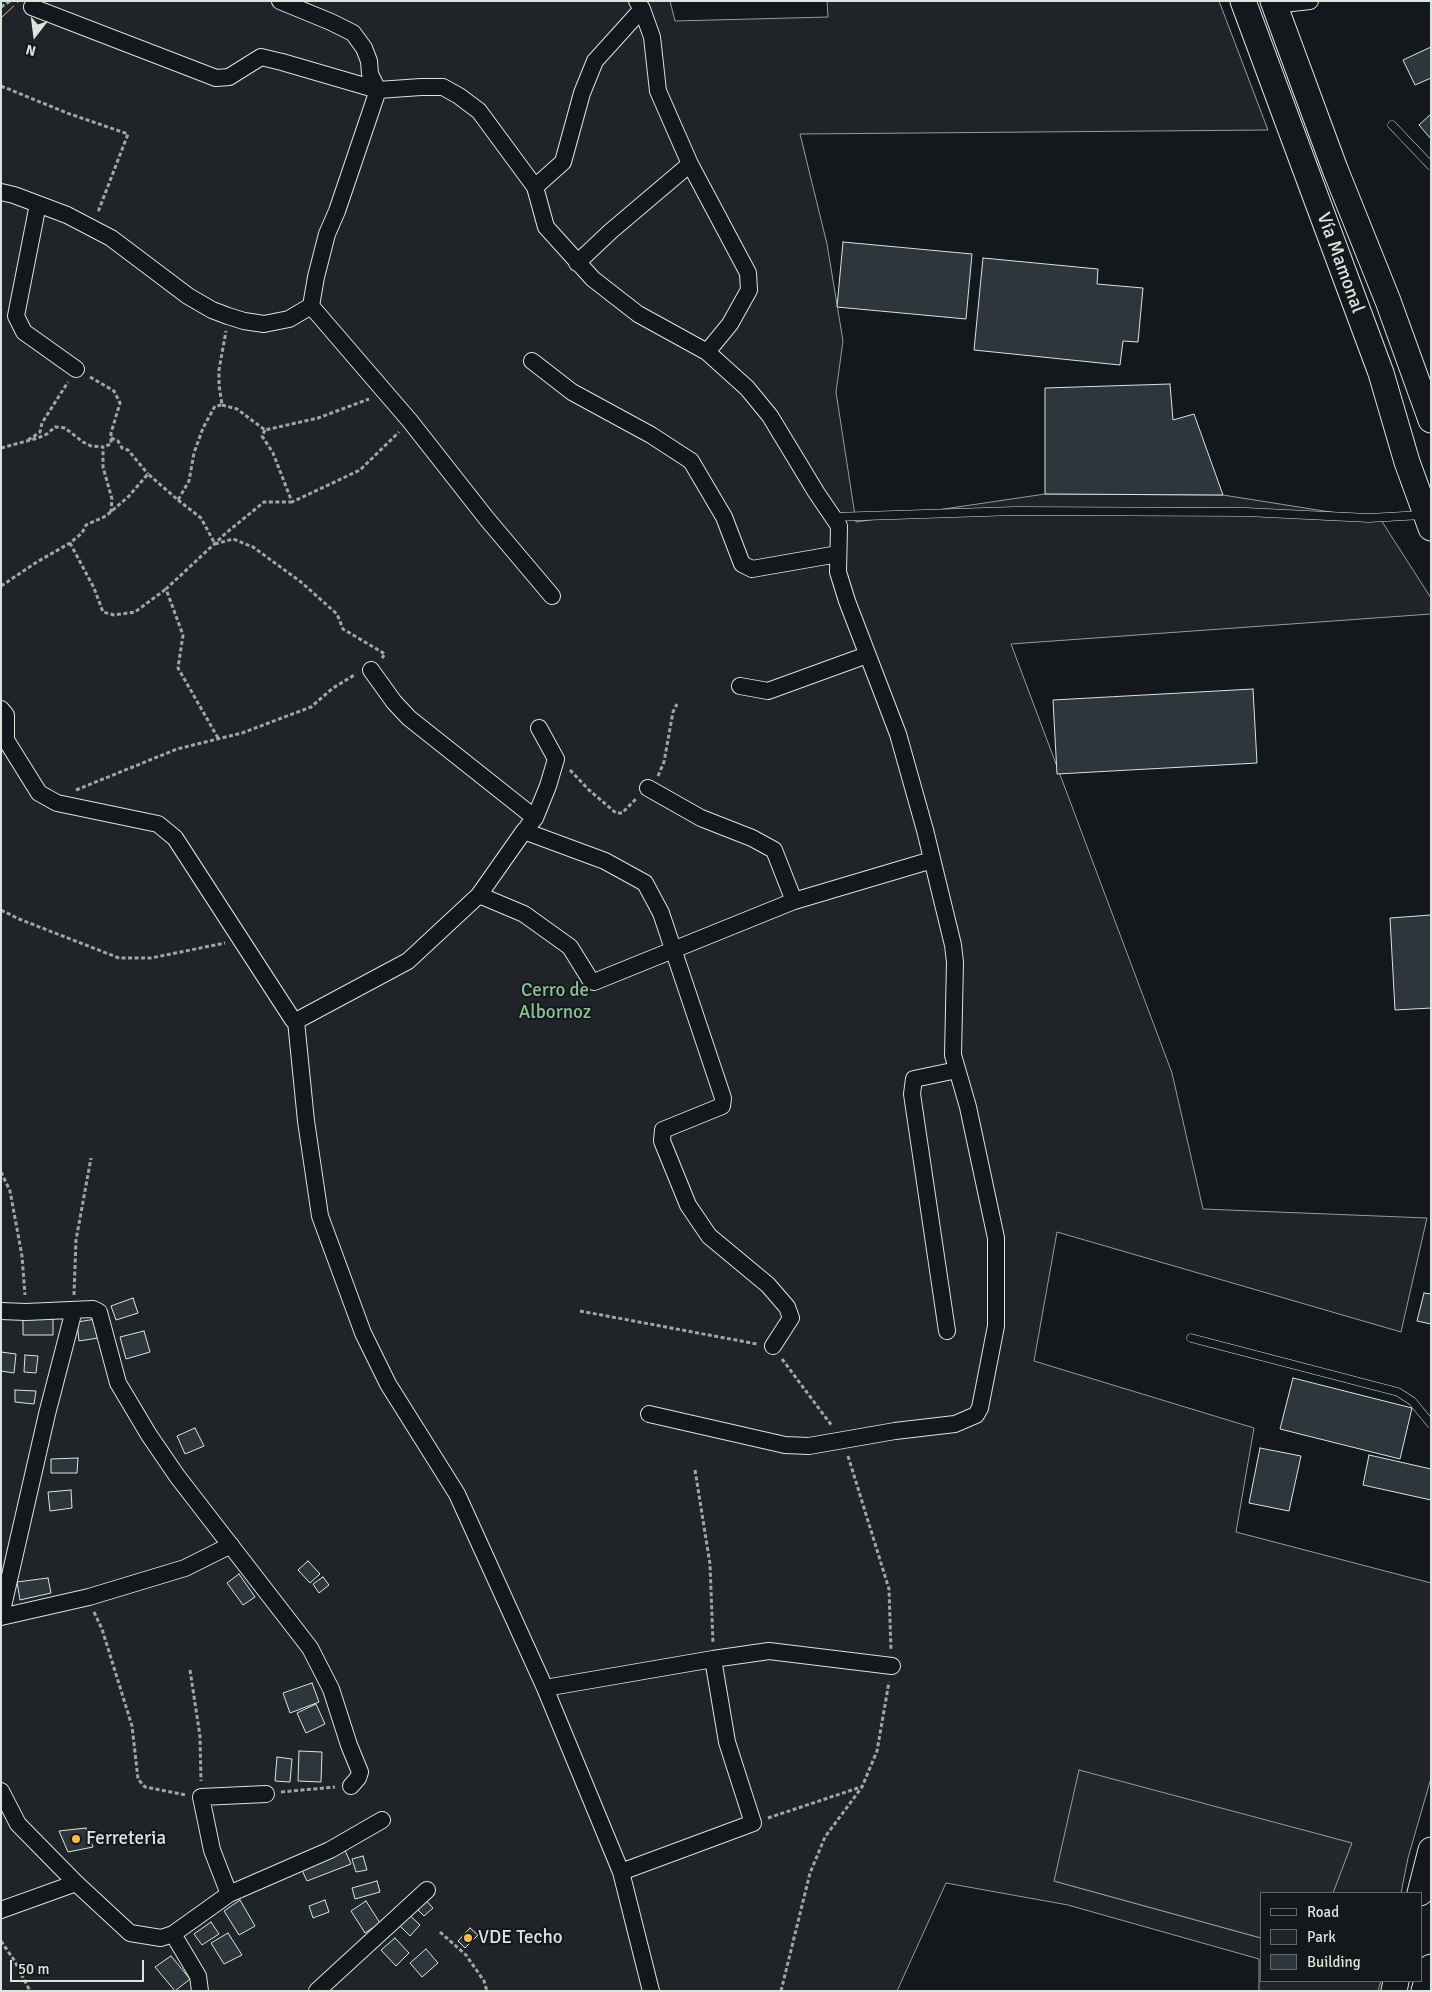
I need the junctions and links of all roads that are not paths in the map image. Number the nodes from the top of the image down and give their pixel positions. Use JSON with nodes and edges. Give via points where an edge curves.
{"nodes":[{"id":1,"x":280,"y":1,"type":"edge"},
{"id":2,"x":1242,"y":1,"type":"edge"},
{"id":3,"x":1310,"y":1,"type":"edge"},
{"id":4,"x":1273,"y":3,"type":"edge"},
{"id":5,"x":639,"y":5,"type":"edge"},
{"id":6,"x":32,"y":7,"type":"dead end"},
{"id":7,"x":378,"y":90,"type":"junction"},
{"id":8,"x":1392,"y":126,"type":"dead end"},
{"id":9,"x":690,"y":164,"type":"junction"},
{"id":10,"x":1431,"y":166,"type":"edge"},
{"id":11,"x":536,"y":187,"type":"junction"},
{"id":12,"x":1,"y":192,"type":"edge"},
{"id":13,"x":38,"y":204,"type":"junction"},
{"id":14,"x":577,"y":263,"type":"junction"},
{"id":15,"x":312,"y":306,"type":"junction"},
{"id":16,"x":707,"y":352,"type":"junction"},
{"id":17,"x":532,"y":361,"type":"dead end"},
{"id":18,"x":76,"y":369,"type":"road end"},
{"id":19,"x":1431,"y":420,"type":"edge"},
{"id":20,"x":834,"y":517,"type":"junction"},
{"id":21,"x":1428,"y":522,"type":"edge"},
{"id":22,"x":838,"y":554,"type":"junction"},
{"id":23,"x":552,"y":596,"type":"dead end"},
{"id":24,"x":867,"y":654,"type":"junction"},
{"id":25,"x":371,"y":670,"type":"road end"},
{"id":26,"x":740,"y":686,"type":"dead end"},
{"id":27,"x":1,"y":709,"type":"edge"},
{"id":28,"x":539,"y":728,"type":"dead end"},
{"id":29,"x":648,"y":788,"type":"road end"},
{"id":30,"x":535,"y":818,"type":"junction"},
{"id":31,"x":524,"y":831,"type":"junction"},
{"id":32,"x":932,"y":860,"type":"junction"},
{"id":33,"x":479,"y":895,"type":"junction"},
{"id":34,"x":794,"y":901,"type":"junction"},
{"id":35,"x":673,"y":950,"type":"junction"},
{"id":36,"x":296,"y":1021,"type":"junction"},
{"id":37,"x":957,"y":1070,"type":"junction"},
{"id":38,"x":74,"y":1310,"type":"junction"},
{"id":39,"x":1,"y":1311,"type":"edge"},
{"id":40,"x":947,"y":1331,"type":"dead end"},
{"id":41,"x":1191,"y":1338,"type":"dead end"},
{"id":42,"x":773,"y":1346,"type":"road end"},
{"id":43,"x":649,"y":1414,"type":"dead end"},
{"id":44,"x":1431,"y":1424,"type":"edge"},
{"id":45,"x":231,"y":1544,"type":"junction"},
{"id":46,"x":1,"y":1616,"type":"edge"},
{"id":47,"x":713,"y":1659,"type":"junction"},
{"id":48,"x":892,"y":1666,"type":"road end"},
{"id":49,"x":545,"y":1688,"type":"junction"},
{"id":50,"x":350,"y":1786,"type":"road end"},
{"id":51,"x":1,"y":1791,"type":"edge"},
{"id":52,"x":266,"y":1794,"type":"road end"},
{"id":53,"x":382,"y":1820,"type":"dead end"},
{"id":54,"x":1431,"y":1850,"type":"edge"},
{"id":55,"x":621,"y":1872,"type":"junction"},
{"id":56,"x":76,"y":1883,"type":"junction"},
{"id":57,"x":427,"y":1890,"type":"dead end"},
{"id":58,"x":1420,"y":1892,"type":"edge"},
{"id":59,"x":229,"y":1894,"type":"junction"},
{"id":60,"x":1,"y":1910,"type":"edge"},
{"id":61,"x":173,"y":1934,"type":"junction"},
{"id":62,"x":1431,"y":1967,"type":"edge"},
{"id":63,"x":200,"y":1991,"type":"edge"},
{"id":64,"x":317,"y":1991,"type":"edge"},
{"id":65,"x":650,"y":1991,"type":"edge"},
{"id":66,"x":1424,"y":1991,"type":"edge"}],
"edges":[{"from":1,"to":7,"type":"street","via":[[353,33],[364,48],[370,74]]},
{"from":2,"to":21,"type":"main road","name":"Vía Mamonal","via":[[1381,373]]},
{"from":3,"to":4,"type":"street"},
{"from":4,"to":19,"type":"main road","name":"Vía Mamonal"},
{"from":5,"to":9,"type":"street","via":[[652,37],[658,91]]},
{"from":5,"to":11,"type":"street","via":[[595,61],[582,93],[563,162]]},
{"from":6,"to":7,"type":"street","via":[[216,78],[229,77],[261,57]]},
{"from":7,"to":11,"type":"street","via":[[443,87],[459,96],[479,111]]},
{"from":7,"to":15,"type":"street","via":[[338,211],[327,234]]},
{"from":8,"to":10,"type":"lane"},
{"from":9,"to":14,"type":"street"},
{"from":9,"to":16,"type":"street","via":[[748,273],[749,290],[730,324]]},
{"from":11,"to":14,"type":"street","via":[[546,227]]},
{"from":12,"to":13,"type":"street"},
{"from":13,"to":15,"type":"street","via":[[111,238],[188,296],[228,316],[264,324],[290,319]]},
{"from":13,"to":18,"type":"street","via":[[16,316],[24,332]]},
{"from":14,"to":16,"type":"street","via":[[638,314]]},
{"from":15,"to":23,"type":"street"},
{"from":16,"to":20,"type":"street","via":[[747,388],[770,416]]},
{"from":17,"to":22,"type":"street","via":[[572,392],[691,462],[724,517],[742,564],[752,569]]},
{"from":20,"to":21,"type":"lane","via":[[1015,511],[1246,512]]},
{"from":20,"to":22,"type":"street","via":[[839,526]]},
{"from":22,"to":24,"type":"street","via":[[838,572]]},
{"from":24,"to":26,"type":"street","via":[[768,691]]},
{"from":24,"to":32,"type":"street","via":[[898,734]]},
{"from":25,"to":30,"type":"street","via":[[409,718]]},
{"from":27,"to":36,"type":"street","via":[[6,715],[6,740],[39,793],[57,803],[158,824],[175,838]]},
{"from":28,"to":30,"type":"street","via":[[556,758]]},
{"from":29,"to":34,"type":"street","via":[[702,818],[774,850]]},
{"from":30,"to":31,"type":"street"},
{"from":31,"to":33,"type":"street"},
{"from":31,"to":35,"type":"street","via":[[605,861],[645,883],[661,913]]},
{"from":32,"to":34,"type":"street"},
{"from":32,"to":37,"type":"street","via":[[953,945],[953,1055]]},
{"from":33,"to":35,"type":"street","via":[[524,914],[570,946],[594,982]]},
{"from":33,"to":36,"type":"street","via":[[408,961]]},
{"from":34,"to":35,"type":"street"},
{"from":35,"to":42,"type":"street","via":[[724,1098],[722,1106],[663,1130],[662,1141],[688,1205],[709,1236],[768,1285],[787,1307],[791,1318]]},
{"from":36,"to":49,"type":"street","via":[[320,1216],[363,1333],[388,1384],[456,1494]]},
{"from":37,"to":40,"type":"street","via":[[914,1079],[912,1094]]},
{"from":37,"to":43,"type":"street","via":[[968,1106],[996,1238],[996,1326],[976,1415],[955,1424],[809,1446],[785,1445]]},
{"from":38,"to":39,"type":"street"},
{"from":38,"to":45,"type":"street","via":[[93,1309],[99,1312],[118,1383],[177,1476]]},
{"from":38,"to":46,"type":"street","via":[[46,1414]]},
{"from":41,"to":44,"type":"lane","via":[[1398,1392],[1412,1401]]},
{"from":45,"to":46,"type":"street","via":[[185,1568],[88,1597]]},
{"from":45,"to":50,"type":"street","via":[[310,1648],[332,1689],[360,1772]]},
{"from":47,"to":48,"type":"street","via":[[769,1652]]},
{"from":47,"to":49,"type":"street"},
{"from":47,"to":55,"type":"street","via":[[727,1742],[753,1823]]},
{"from":49,"to":55,"type":"street"},
{"from":51,"to":56,"type":"street","via":[[18,1824]]},
{"from":52,"to":59,"type":"street","via":[[201,1797],[212,1850]]},
{"from":53,"to":59,"type":"street","via":[[330,1850]]},
{"from":54,"to":58,"type":"main road"},
{"from":55,"to":65,"type":"street"},
{"from":56,"to":60,"type":"street"},
{"from":56,"to":61,"type":"street","via":[[130,1933],[161,1938]]},
{"from":57,"to":64,"type":"street"},
{"from":59,"to":61,"type":"street"},
{"from":61,"to":63,"type":"street","via":[[198,1976]]},
{"from":62,"to":66,"type":"main road"}]}
